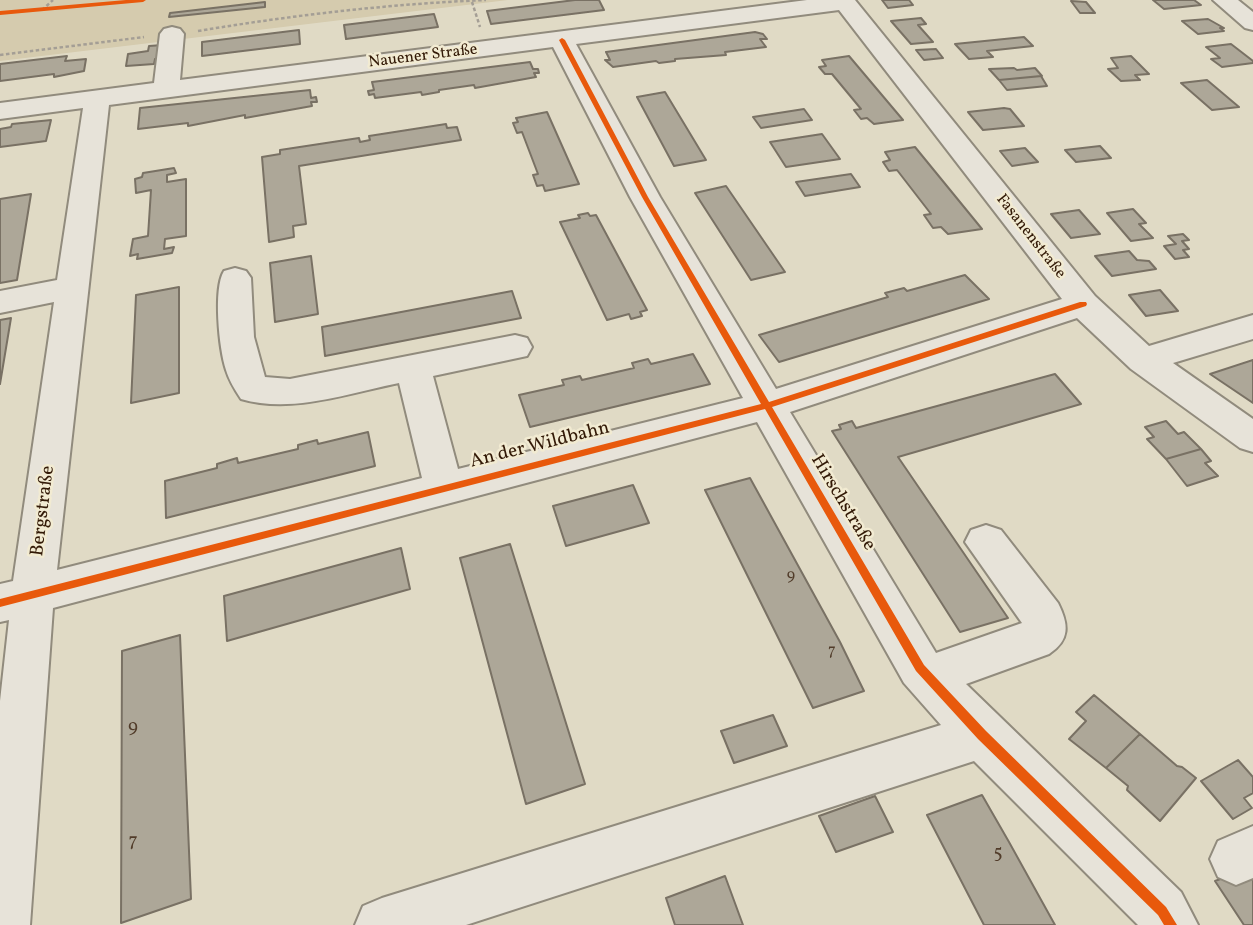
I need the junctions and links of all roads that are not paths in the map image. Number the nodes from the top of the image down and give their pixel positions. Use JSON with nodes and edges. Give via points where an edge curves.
{"nodes":[{"id":1,"x":1224,"y":0,"type":"edge"},
{"id":2,"x":844,"y":1,"type":"edge"},
{"id":3,"x":1253,"y":23,"type":"edge"},
{"id":4,"x":172,"y":34,"type":"road end"},
{"id":5,"x":562,"y":40,"type":"junction"},
{"id":6,"x":166,"y":90,"type":"junction"},
{"id":7,"x":96,"y":99,"type":"junction"},
{"id":8,"x":0,"y":111,"type":"edge"},
{"id":9,"x":235,"y":278,"type":"dead end"},
{"id":10,"x":72,"y":288,"type":"junction"},
{"id":11,"x":0,"y":302,"type":"edge"},
{"id":12,"x":1083,"y":304,"type":"junction"},
{"id":13,"x":1253,"y":327,"type":"edge"},
{"id":14,"x":515,"y":347,"type":"dead end"},
{"id":15,"x":1143,"y":360,"type":"junction"},
{"id":16,"x":413,"y":368,"type":"junction"},
{"id":17,"x":765,"y":407,"type":"junction"},
{"id":18,"x":1253,"y":438,"type":"edge"},
{"id":19,"x":444,"y":489,"type":"junction"},
{"id":20,"x":986,"y":541,"type":"dead end"},
{"id":21,"x":17,"y":598,"type":"edge"},
{"id":22,"x":928,"y":677,"type":"junction"},
{"id":23,"x":982,"y":735,"type":"junction"},
{"id":24,"x":3,"y":925,"type":"edge"},
{"id":25,"x":382,"y":925,"type":"edge"},
{"id":26,"x":1171,"y":925,"type":"edge"}],
"edges":[{"from":1,"to":3,"type":"street"},
{"from":2,"to":5,"type":"street","name":"Nauener Straße"},
{"from":2,"to":12,"type":"street","name":"Fasanenstraße"},
{"from":4,"to":6,"type":"street"},
{"from":5,"to":6,"type":"street","name":"Nauener Straße"},
{"from":5,"to":17,"type":"street","name":"Hirschstraße"},
{"from":6,"to":7,"type":"street","name":"Nauener Straße"},
{"from":7,"to":8,"type":"street","name":"Nauener Straße"},
{"from":7,"to":10,"type":"street","name":"Bergstraße"},
{"from":9,"to":16,"type":"street","via":[[240,359],[245,380],[254,390],[290,391]]},
{"from":10,"to":11,"type":"street"},
{"from":10,"to":21,"type":"street","name":"Bergstraße"},
{"from":12,"to":15,"type":"street","name":"Fasanenstraße"},
{"from":12,"to":17,"type":"street","name":"An der Wildbahn"},
{"from":13,"to":15,"type":"street"},
{"from":14,"to":16,"type":"street"},
{"from":15,"to":18,"type":"street","name":"Fasanenstraße"},
{"from":16,"to":19,"type":"street"},
{"from":17,"to":19,"type":"street","name":"An der Wildbahn"},
{"from":17,"to":22,"type":"street","name":"Hirschstraße"},
{"from":19,"to":21,"type":"street","name":"An der Wildbahn"},
{"from":20,"to":22,"type":"street","via":[[1043,617],[1045,632]]},
{"from":21,"to":24,"type":"street","name":"Bergstraße"},
{"from":22,"to":23,"type":"street","name":"Hirschstraße"},
{"from":23,"to":25,"type":"street"},
{"from":23,"to":26,"type":"street","name":"Hirschstraße","via":[[1163,911]]}]}
